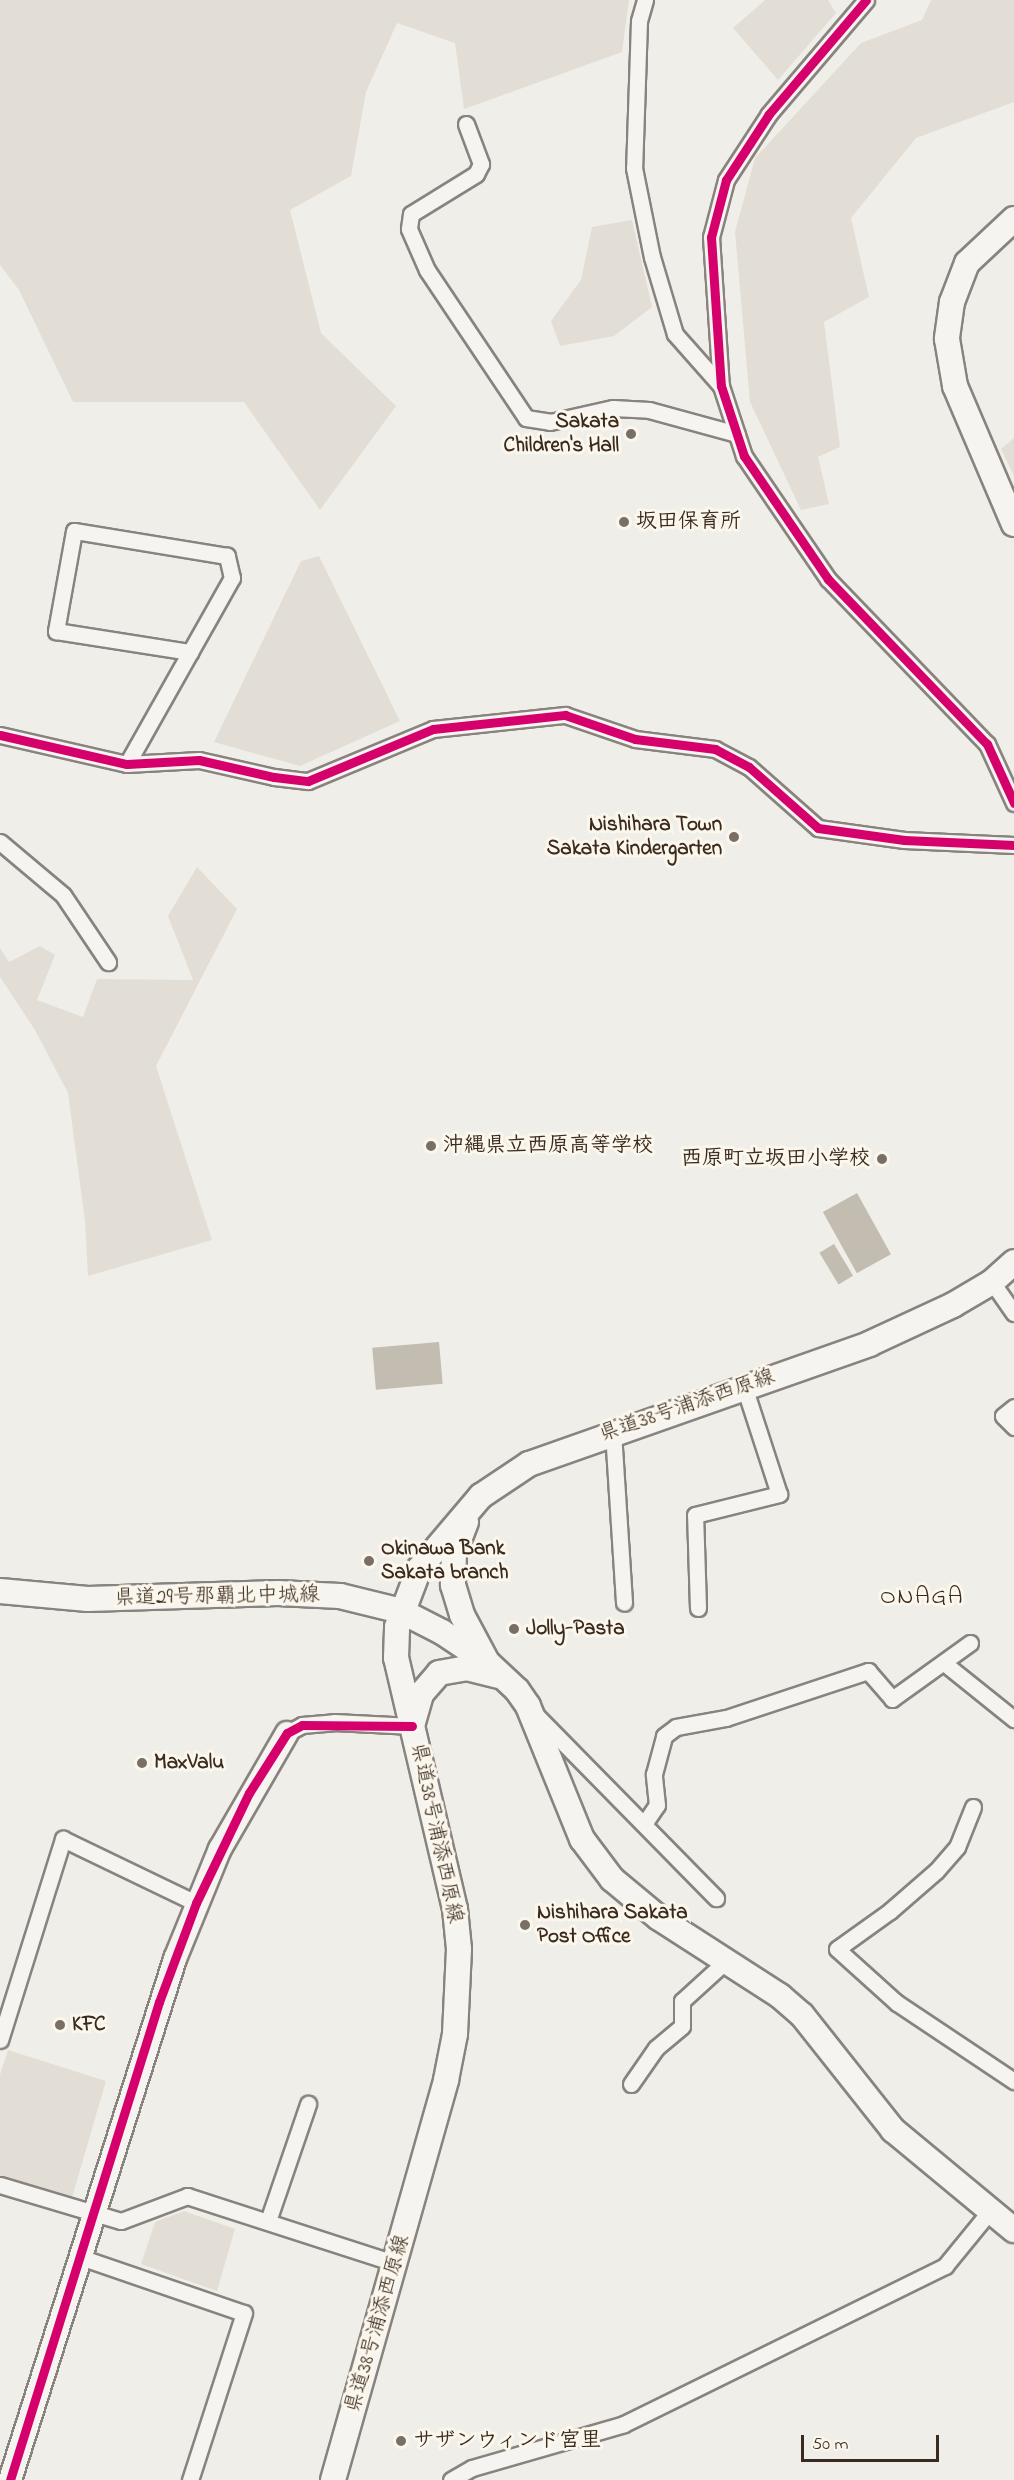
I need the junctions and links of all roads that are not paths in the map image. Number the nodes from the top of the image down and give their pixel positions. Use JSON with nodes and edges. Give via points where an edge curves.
{"nodes":[{"id":1,"x":645,"y":0,"type":"edge"},
{"id":2,"x":866,"y":0,"type":"edge"},
{"id":3,"x":466,"y":124,"type":"dead end"},
{"id":4,"x":1014,"y":219,"type":"edge"},
{"id":5,"x":721,"y":386,"type":"junction"},
{"id":6,"x":737,"y":434,"type":"junction"},
{"id":7,"x":1014,"y":524,"type":"edge"},
{"id":8,"x":190,"y":652,"type":"junction"},
{"id":9,"x":0,"y":735,"type":"edge"},
{"id":10,"x":127,"y":764,"type":"junction"},
{"id":11,"x":1014,"y":804,"type":"edge"},
{"id":12,"x":0,"y":842,"type":"edge"},
{"id":13,"x":1014,"y":844,"type":"edge"},
{"id":14,"x":108,"y":962,"type":"dead end"},
{"id":15,"x":1014,"y":1262,"type":"edge"},
{"id":16,"x":992,"y":1282,"type":"junction"},
{"id":17,"x":1014,"y":1314,"type":"edge"},
{"id":18,"x":744,"y":1386,"type":"junction"},
{"id":19,"x":1014,"y":1407,"type":"edge"},
{"id":20,"x":1014,"y":1427,"type":"edge"},
{"id":21,"x":613,"y":1432,"type":"junction"},
{"id":22,"x":481,"y":1496,"type":"junction"},
{"id":23,"x":1,"y":1593,"type":"edge"},
{"id":24,"x":624,"y":1603,"type":"dead end"},
{"id":25,"x":698,"y":1608,"type":"dead end"},
{"id":26,"x":401,"y":1611,"type":"junction"},
{"id":27,"x":970,"y":1643,"type":"dead end"},
{"id":28,"x":487,"y":1662,"type":"junction"},
{"id":29,"x":944,"y":1663,"type":"junction"},
{"id":30,"x":506,"y":1679,"type":"junction"},
{"id":31,"x":528,"y":1706,"type":"junction"},
{"id":32,"x":1014,"y":1719,"type":"edge"},
{"id":33,"x":412,"y":1726,"type":"junction"},
{"id":34,"x":287,"y":1733,"type":"joint"},
{"id":35,"x":973,"y":1807,"type":"dead end"},
{"id":36,"x":644,"y":1824,"type":"junction"},
{"id":37,"x":716,"y":1898,"type":"dead end"},
{"id":38,"x":196,"y":1904,"type":"junction"},
{"id":39,"x":726,"y":1961,"type":"junction"},
{"id":40,"x":0,"y":2040,"type":"edge"},
{"id":41,"x":1014,"y":2080,"type":"edge"},
{"id":42,"x":631,"y":2084,"type":"dead end"},
{"id":43,"x":308,"y":2104,"type":"dead end"},
{"id":44,"x":0,"y":2185,"type":"edge"},
{"id":45,"x":988,"y":2211,"type":"junction"},
{"id":46,"x":94,"y":2213,"type":"junction"},
{"id":47,"x":268,"y":2221,"type":"junction"},
{"id":48,"x":1013,"y":2228,"type":"edge"},
{"id":49,"x":80,"y":2257,"type":"junction"},
{"id":50,"x":395,"y":2263,"type":"junction"},
{"id":51,"x":10,"y":2480,"type":"edge"},
{"id":52,"x":190,"y":2480,"type":"edge"},
{"id":53,"x":333,"y":2480,"type":"edge"},
{"id":54,"x":451,"y":2480,"type":"edge"}],
"edges":[{"from":1,"to":5,"type":"street","via":[[639,21],[634,168],[652,257],[675,334]]},
{"from":2,"to":5,"type":"street","via":[[769,114],[726,180],[711,237]]},
{"from":3,"to":6,"type":"street","via":[[481,164],[476,174],[411,214],[409,229],[427,270],[526,418],[550,422],[613,408],[650,410]]},
{"from":4,"to":7,"type":"main road","via":[[967,263],[952,302],[947,339],[956,386]]},
{"from":5,"to":6,"type":"street"},
{"from":6,"to":11,"type":"street","via":[[744,456],[828,579],[987,744]]},
{"from":8,"to":8,"type":"street","via":[[232,578],[227,556],[74,531],[56,631]]},
{"from":8,"to":10,"type":"street"},
{"from":9,"to":10,"type":"street"},
{"from":10,"to":13,"type":"street","via":[[199,759],[274,777],[308,780],[433,729],[565,715],[635,739],[716,749],[749,767],[818,828],[904,840]]},
{"from":12,"to":14,"type":"street","via":[[63,895]]},
{"from":15,"to":16,"type":"main road","name":"県道38号浦添西原線"},
{"from":16,"to":17,"type":"street"},
{"from":16,"to":18,"type":"main road","name":"県道38号浦添西原線","via":[[869,1344]]},
{"from":18,"to":21,"type":"main road","name":"県道38号浦添西原線"},
{"from":18,"to":25,"type":"street","via":[[779,1494],[695,1515]]},
{"from":19,"to":20,"type":"street","via":[[1003,1416]]},
{"from":21,"to":22,"type":"main road","name":"県道38号浦添西原線","via":[[547,1455]]},
{"from":21,"to":24,"type":"street"},
{"from":22,"to":26,"type":"main road","name":"県道38号浦添西原線","via":[[428,1555]]},
{"from":22,"to":28,"type":"main road","via":[[460,1533],[453,1573],[456,1599]]},
{"from":23,"to":26,"type":"main road","name":"県道29号那覇北中城線","via":[[88,1599],[306,1593],[356,1598]]},
{"from":26,"to":28,"type":"main road","name":"県道29号那覇北中城線"},
{"from":26,"to":33,"type":"main road","name":"県道38号浦添西原線","via":[[396,1658]]},
{"from":27,"to":29,"type":"street"},
{"from":28,"to":30,"type":"main road","name":"県道29号那覇北中城線"},
{"from":29,"to":32,"type":"street"},
{"from":29,"to":36,"type":"street","via":[[892,1700],[868,1671],[726,1718],[676,1727],[664,1736],[654,1774],[657,1805]]},
{"from":30,"to":31,"type":"main road","name":"県道29号那覇北中城線"},
{"from":30,"to":33,"type":"main road","via":[[467,1668],[440,1673],[421,1694]]},
{"from":31,"to":36,"type":"street"},
{"from":31,"to":39,"type":"main road","name":"県道29号那覇北中城線","via":[[572,1818],[596,1860],[635,1899]]},
{"from":33,"to":34,"type":"street","via":[[334,1722],[302,1725]]},
{"from":33,"to":50,"type":"main road","name":"県道38号浦添西原線","via":[[455,1910],[458,1992],[452,2059]]},
{"from":34,"to":38,"type":"street","via":[[249,1793]]},
{"from":35,"to":41,"type":"street","via":[[957,1846],[936,1871],[837,1949],[897,2003]]},
{"from":36,"to":37,"type":"street"},
{"from":38,"to":40,"type":"street","via":[[63,1839]]},
{"from":38,"to":46,"type":"street","via":[[159,2002]]},
{"from":39,"to":42,"type":"street","via":[[682,2001],[682,2026],[656,2048]]},
{"from":39,"to":45,"type":"main road","name":"県道29号那覇北中城線","via":[[802,2015],[893,2130]]},
{"from":43,"to":47,"type":"street"},
{"from":44,"to":46,"type":"street"},
{"from":45,"to":48,"type":"main road","name":"県道29号那覇北中城線"},
{"from":45,"to":54,"type":"street","via":[[963,2248],[934,2272],[624,2424],[472,2468]]},
{"from":46,"to":47,"type":"street","via":[[121,2221],[187,2196]]},
{"from":46,"to":49,"type":"street"},
{"from":47,"to":50,"type":"street"},
{"from":49,"to":51,"type":"street"},
{"from":49,"to":52,"type":"street","via":[[244,2313]]},
{"from":50,"to":53,"type":"main road","name":"県道38号浦添西原線"}]}
